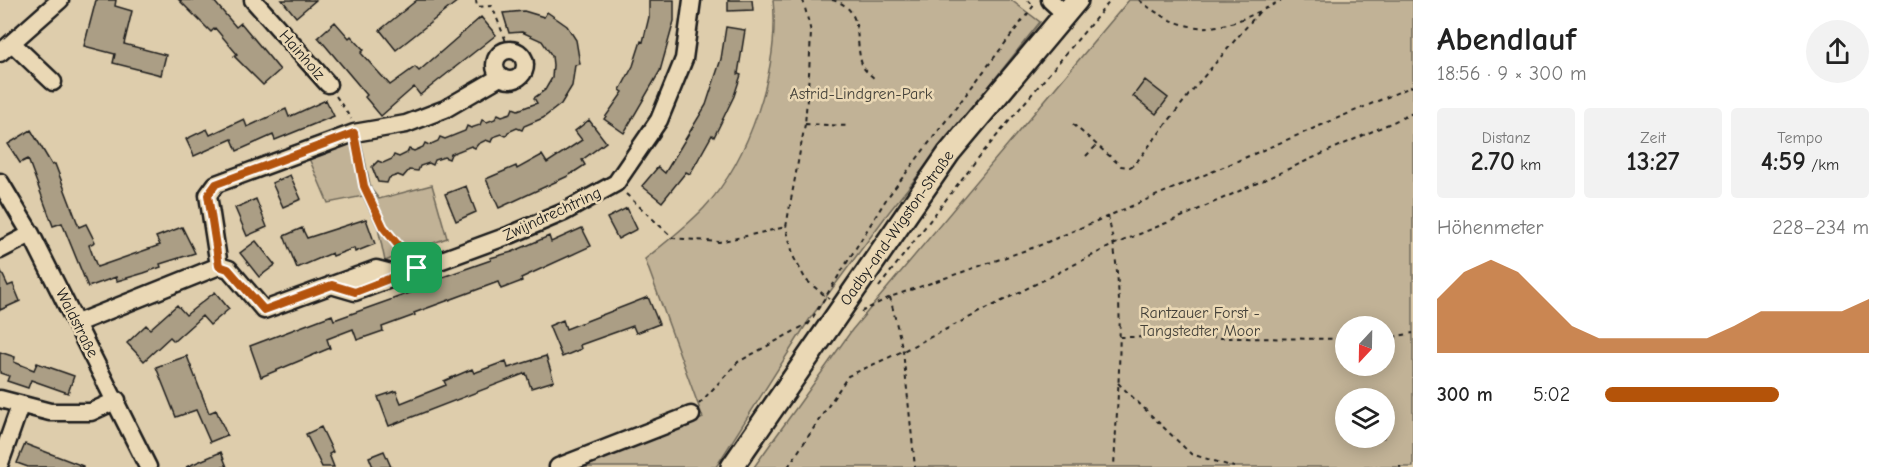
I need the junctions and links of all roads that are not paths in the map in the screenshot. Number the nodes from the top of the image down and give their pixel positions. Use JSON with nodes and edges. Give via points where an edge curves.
{"nodes":[{"id":1,"x":60,"y":0,"type":"edge"},
{"id":2,"x":253,"y":0,"type":"edge"},
{"id":3,"x":692,"y":0,"type":"edge"},
{"id":4,"x":1063,"y":3,"type":"edge"},
{"id":5,"x":6,"y":48,"type":"edge"},
{"id":6,"x":500,"y":77,"type":"junction"},
{"id":7,"x":53,"y":82,"type":"dead end"},
{"id":8,"x":328,"y":84,"type":"road end"},
{"id":9,"x":0,"y":182,"type":"edge"},
{"id":10,"x":31,"y":234,"type":"junction"},
{"id":11,"x":0,"y":250,"type":"edge"},
{"id":12,"x":219,"y":266,"type":"junction"},
{"id":13,"x":77,"y":323,"type":"junction"},
{"id":14,"x":0,"y":399,"type":"edge"},
{"id":15,"x":117,"y":400,"type":"junction"},
{"id":16,"x":20,"y":406,"type":"junction"},
{"id":17,"x":691,"y":415,"type":"road end"},
{"id":18,"x":0,"y":463,"type":"edge"},
{"id":19,"x":148,"y":467,"type":"edge"},
{"id":20,"x":558,"y":467,"type":"edge"},
{"id":21,"x":732,"y":467,"type":"edge"}],
"edges":[{"from":1,"to":5,"type":"street"},
{"from":2,"to":8,"type":"street","name":"Hainholz"},
{"from":3,"to":12,"type":"street","name":"Zwijndrechtring","via":[[684,59],[659,120],[616,183],[542,221],[399,275],[376,269],[264,310],[228,269]]},
{"from":4,"to":21,"type":"main road","name":"Oadby-and-Wigston-Straße","via":[[950,153]]},
{"from":5,"to":7,"type":"street"},
{"from":6,"to":6,"type":"street","via":[[510,80],[525,69],[525,59],[519,51],[500,52],[495,60]]},
{"from":6,"to":12,"type":"street","via":[[445,109],[406,124],[357,132],[216,184],[208,195]]},
{"from":9,"to":10,"type":"street","name":"Waldstraße"},
{"from":10,"to":11,"type":"street"},
{"from":10,"to":13,"type":"street","name":"Waldstraße"},
{"from":12,"to":13,"type":"street"},
{"from":13,"to":15,"type":"street","name":"Waldstraße"},
{"from":14,"to":16,"type":"street"},
{"from":15,"to":16,"type":"street","via":[[91,412],[50,412]]},
{"from":15,"to":19,"type":"street","name":"Waldstraße"},
{"from":16,"to":18,"type":"street"},
{"from":17,"to":20,"type":"street"}]}
